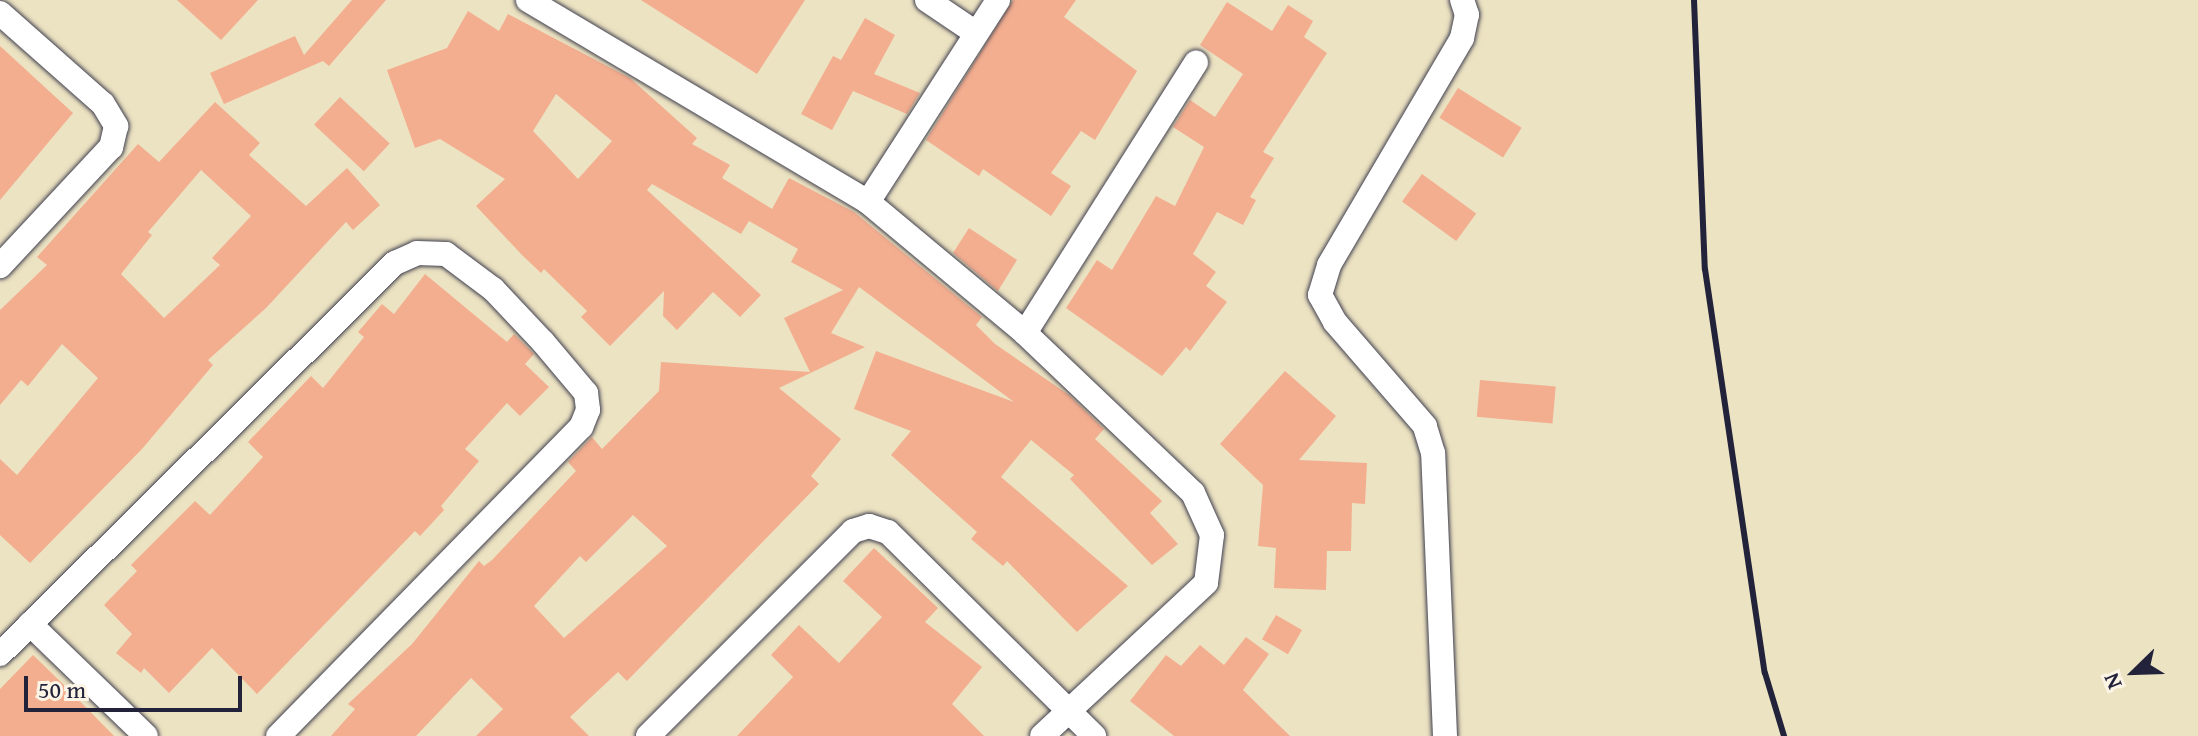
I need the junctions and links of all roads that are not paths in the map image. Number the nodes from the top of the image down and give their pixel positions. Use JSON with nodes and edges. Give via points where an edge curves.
{"nodes":[{"id":1,"x":528,"y":0,"type":"edge"},
{"id":2,"x":927,"y":0,"type":"edge"},
{"id":3,"x":998,"y":0,"type":"edge"},
{"id":4,"x":1462,"y":0,"type":"edge"},
{"id":5,"x":0,"y":13,"type":"edge"},
{"id":6,"x":976,"y":33,"type":"junction"},
{"id":7,"x":1196,"y":62,"type":"dead end"},
{"id":8,"x":868,"y":202,"type":"junction"},
{"id":9,"x":0,"y":266,"type":"edge"},
{"id":10,"x":1025,"y":333,"type":"junction"},
{"id":11,"x":30,"y":624,"type":"junction"},
{"id":12,"x":0,"y":654,"type":"edge"},
{"id":13,"x":1068,"y":710,"type":"junction"},
{"id":14,"x":146,"y":736,"type":"edge"},
{"id":15,"x":278,"y":736,"type":"edge"},
{"id":16,"x":648,"y":736,"type":"edge"},
{"id":17,"x":1042,"y":736,"type":"edge"},
{"id":18,"x":1094,"y":736,"type":"edge"},
{"id":19,"x":1445,"y":736,"type":"edge"}],
"edges":[{"from":1,"to":8,"type":"street"},
{"from":2,"to":6,"type":"street"},
{"from":3,"to":6,"type":"street"},
{"from":4,"to":19,"type":"street","via":[[1467,15],[1462,38],[1329,265],[1320,295],[1335,322],[1425,426],[1433,453]]},
{"from":5,"to":9,"type":"street","via":[[103,104],[116,126],[111,147]]},
{"from":6,"to":8,"type":"street"},
{"from":7,"to":10,"type":"street"},
{"from":8,"to":10,"type":"street"},
{"from":10,"to":13,"type":"street","via":[[1193,493],[1212,535],[1206,583]]},
{"from":11,"to":12,"type":"street"},
{"from":11,"to":14,"type":"street"},
{"from":11,"to":15,"type":"street","via":[[395,263],[417,253],[446,254],[493,289],[543,342],[586,393],[588,410],[581,427]]},
{"from":13,"to":16,"type":"street","via":[[888,532],[869,526],[853,531]]},
{"from":13,"to":17,"type":"street"},
{"from":13,"to":18,"type":"street"}]}
